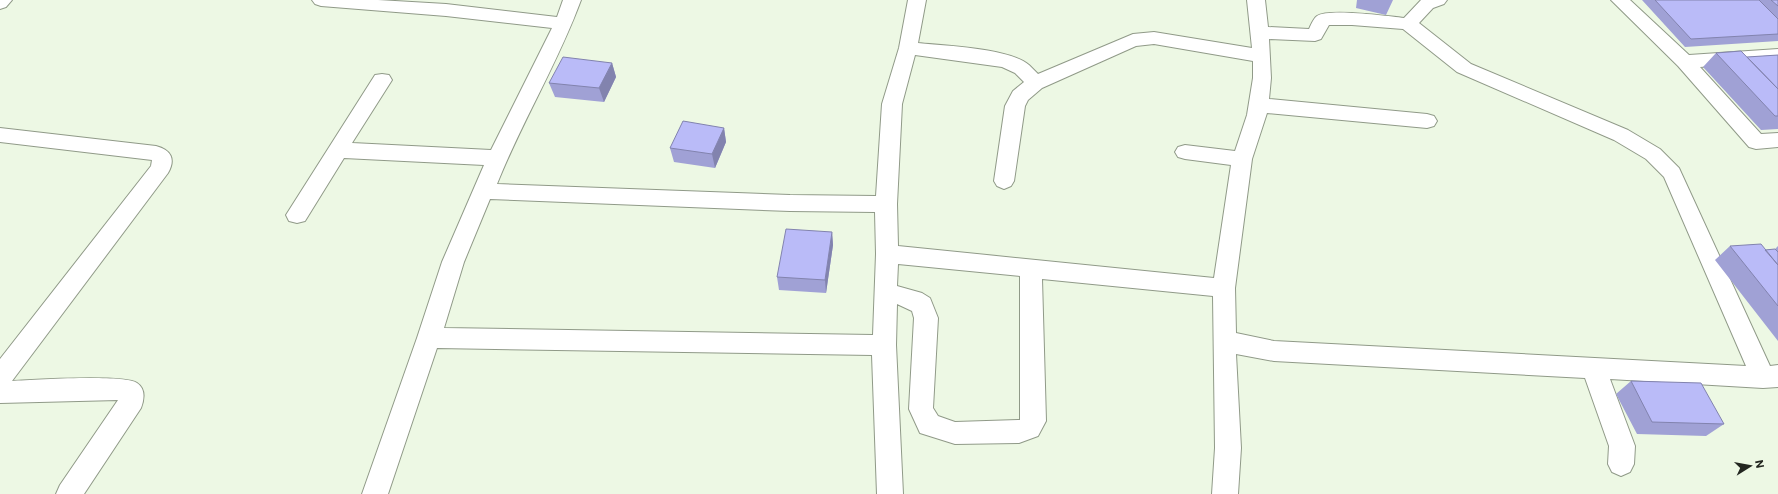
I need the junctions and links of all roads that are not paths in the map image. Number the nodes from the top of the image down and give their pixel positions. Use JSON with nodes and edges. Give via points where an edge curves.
{"nodes":[{"id":1,"x":3,"y":0,"type":"edge"},
{"id":2,"x":320,"y":0,"type":"edge"},
{"id":3,"x":572,"y":0,"type":"edge"},
{"id":4,"x":917,"y":0,"type":"edge"},
{"id":5,"x":1256,"y":0,"type":"edge"},
{"id":6,"x":1438,"y":0,"type":"edge"},
{"id":7,"x":1620,"y":0,"type":"edge"},
{"id":8,"x":0,"y":3,"type":"edge"},
{"id":9,"x":563,"y":24,"type":"junction"},
{"id":10,"x":1408,"y":24,"type":"junction"},
{"id":11,"x":1260,"y":33,"type":"junction"},
{"id":12,"x":908,"y":48,"type":"junction"},
{"id":13,"x":1778,"y":55,"type":"edge"},
{"id":14,"x":1262,"y":56,"type":"junction"},
{"id":15,"x":1685,"y":62,"type":"junction"},
{"id":16,"x":382,"y":80,"type":"dead end"},
{"id":17,"x":1035,"y":83,"type":"junction"},
{"id":18,"x":1258,"y":105,"type":"junction"},
{"id":19,"x":1427,"y":121,"type":"dead end"},
{"id":20,"x":0,"y":135,"type":"edge"},
{"id":21,"x":1778,"y":140,"type":"edge"},
{"id":22,"x":338,"y":150,"type":"junction"},
{"id":23,"x":1185,"y":152,"type":"dead end"},
{"id":24,"x":497,"y":158,"type":"junction"},
{"id":25,"x":1242,"y":159,"type":"junction"},
{"id":26,"x":1004,"y":181,"type":"dead end"},
{"id":27,"x":483,"y":190,"type":"junction"},
{"id":28,"x":886,"y":204,"type":"junction"},
{"id":29,"x":296,"y":215,"type":"dead end"},
{"id":30,"x":887,"y":254,"type":"junction"},
{"id":31,"x":1731,"y":254,"type":"edge"},
{"id":32,"x":1708,"y":256,"type":"junction"},
{"id":33,"x":1031,"y":269,"type":"junction"},
{"id":34,"x":1224,"y":288,"type":"junction"},
{"id":35,"x":887,"y":292,"type":"junction"},
{"id":36,"x":429,"y":338,"type":"junction"},
{"id":37,"x":1224,"y":341,"type":"junction"},
{"id":38,"x":884,"y":345,"type":"junction"},
{"id":39,"x":1594,"y":368,"type":"junction"},
{"id":40,"x":1770,"y":376,"type":"edge"},
{"id":41,"x":0,"y":378,"type":"edge"},
{"id":42,"x":0,"y":392,"type":"edge"},
{"id":43,"x":1621,"y":464,"type":"dead end"},
{"id":44,"x":69,"y":494,"type":"edge"},
{"id":45,"x":375,"y":494,"type":"edge"},
{"id":46,"x":890,"y":494,"type":"edge"},
{"id":47,"x":1225,"y":494,"type":"edge"}],
"edges":[{"from":1,"to":8,"type":"street"},
{"from":2,"to":9,"type":"street","via":[[446,10]]},
{"from":3,"to":9,"type":"street"},
{"from":4,"to":12,"type":"street"},
{"from":5,"to":11,"type":"street"},
{"from":6,"to":10,"type":"street","via":[[1427,4]]},
{"from":7,"to":15,"type":"street"},
{"from":9,"to":24,"type":"street"},
{"from":10,"to":11,"type":"street","via":[[1325,19],[1315,35]]},
{"from":10,"to":32,"type":"street","via":[[1464,68],[1621,135],[1653,154],[1672,173]]},
{"from":11,"to":14,"type":"street"},
{"from":12,"to":17,"type":"street","via":[[1008,62],[1022,69]]},
{"from":12,"to":28,"type":"street","via":[[892,104]]},
{"from":13,"to":15,"type":"street"},
{"from":14,"to":17,"type":"street","via":[[1154,38],[1133,40]]},
{"from":14,"to":18,"type":"street"},
{"from":15,"to":21,"type":"street","via":[[1756,142]]},
{"from":16,"to":22,"type":"street"},
{"from":17,"to":26,"type":"street","via":[[1020,96],[1015,106]]},
{"from":18,"to":19,"type":"street"},
{"from":18,"to":25,"type":"street"},
{"from":20,"to":41,"type":"street","via":[[156,153],[162,157],[161,168]]},
{"from":22,"to":24,"type":"street"},
{"from":22,"to":29,"type":"street"},
{"from":23,"to":25,"type":"street"},
{"from":24,"to":27,"type":"street"},
{"from":25,"to":34,"type":"street"},
{"from":27,"to":28,"type":"street"},
{"from":27,"to":36,"type":"street","via":[[453,262]]},
{"from":28,"to":30,"type":"street"},
{"from":30,"to":33,"type":"street"},
{"from":30,"to":35,"type":"street"},
{"from":31,"to":32,"type":"street"},
{"from":32,"to":40,"type":"street"},
{"from":33,"to":34,"type":"street"},
{"from":33,"to":35,"type":"street","via":[[1033,421],[1029,428],[1019,432],[955,433],[929,425],[921,409],[926,318],[922,305]]},
{"from":34,"to":37,"type":"street"},
{"from":35,"to":38,"type":"street"},
{"from":36,"to":38,"type":"street"},
{"from":36,"to":45,"type":"street"},
{"from":37,"to":39,"type":"street","via":[[1274,351]]},
{"from":37,"to":47,"type":"street","via":[[1228,448]]},
{"from":38,"to":46,"type":"street"},
{"from":39,"to":40,"type":"street"},
{"from":39,"to":43,"type":"street","via":[[1622,446]]},
{"from":42,"to":44,"type":"street","via":[[116,389],[129,391],[132,395],[132,400]]}]}
